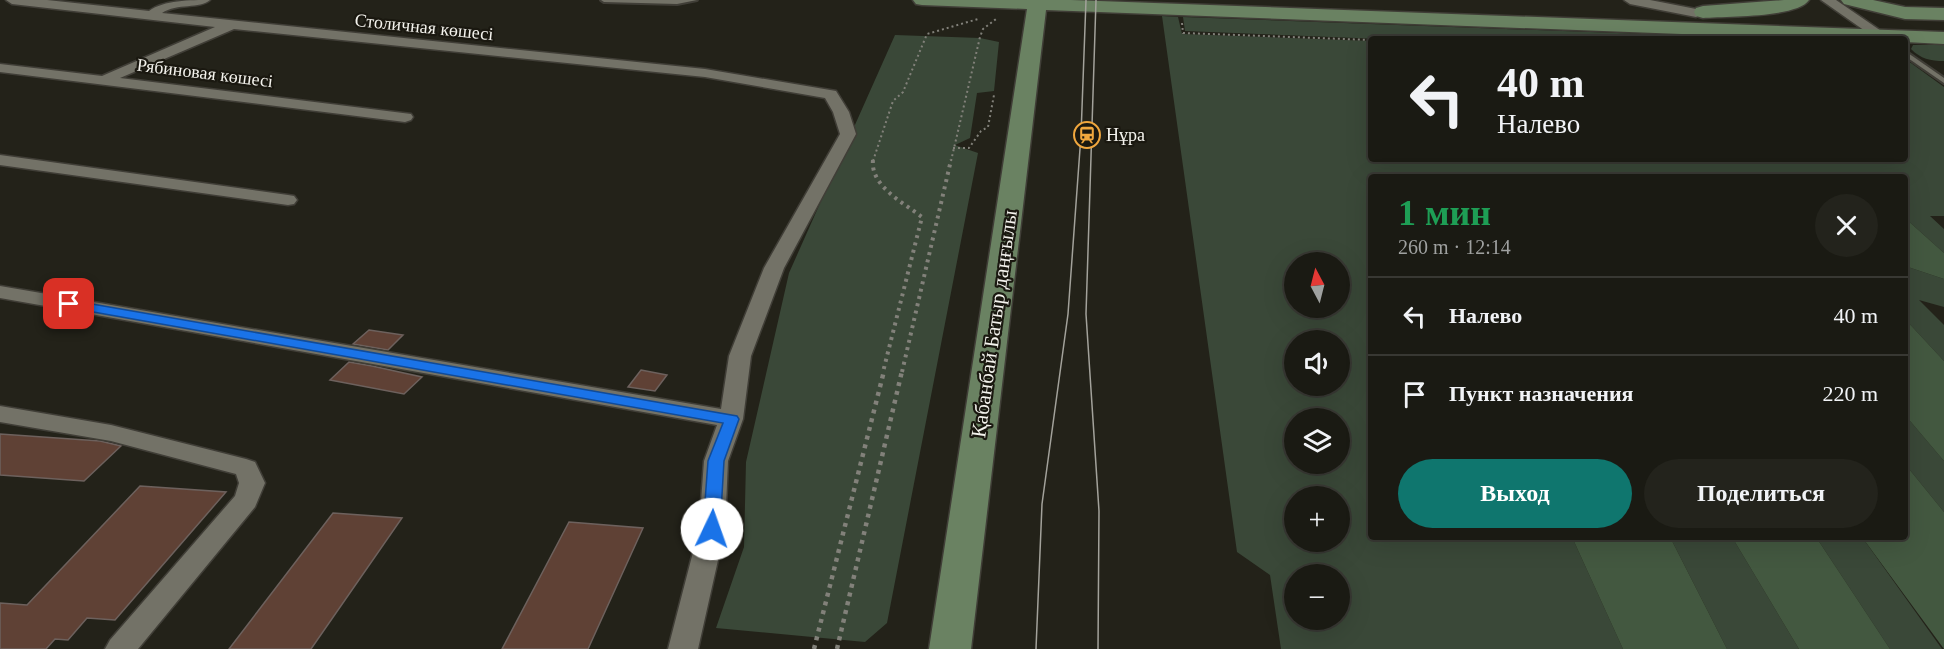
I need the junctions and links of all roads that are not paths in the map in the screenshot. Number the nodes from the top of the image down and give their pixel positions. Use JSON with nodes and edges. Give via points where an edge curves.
{"nodes":[{"id":1,"x":12,"y":0,"type":"edge"},
{"id":2,"x":204,"y":0,"type":"edge"},
{"id":3,"x":604,"y":0,"type":"edge"},
{"id":4,"x":694,"y":0,"type":"edge"},
{"id":5,"x":922,"y":0,"type":"edge"},
{"id":6,"x":1295,"y":0,"type":"edge"},
{"id":7,"x":1630,"y":0,"type":"edge"},
{"id":8,"x":1800,"y":0,"type":"edge"},
{"id":9,"x":1827,"y":0,"type":"edge"},
{"id":10,"x":1038,"y":2,"type":"edge"},
{"id":11,"x":1852,"y":9,"type":"edge"},
{"id":12,"x":1696,"y":13,"type":"junction"},
{"id":13,"x":1944,"y":14,"type":"edge"},
{"id":14,"x":153,"y":15,"type":"junction"},
{"id":15,"x":1944,"y":22,"type":"edge"},
{"id":16,"x":234,"y":24,"type":"junction"},
{"id":17,"x":1856,"y":36,"type":"edge"},
{"id":18,"x":1881,"y":36,"type":"edge"},
{"id":19,"x":1908,"y":37,"type":"edge"},
{"id":20,"x":1944,"y":38,"type":"edge"},
{"id":21,"x":1908,"y":55,"type":"edge"},
{"id":22,"x":0,"y":68,"type":"edge"},
{"id":23,"x":105,"y":80,"type":"junction"},
{"id":24,"x":1944,"y":81,"type":"edge"},
{"id":25,"x":405,"y":117,"type":"dead end"},
{"id":26,"x":0,"y":160,"type":"edge"},
{"id":27,"x":288,"y":200,"type":"dead end"},
{"id":28,"x":0,"y":292,"type":"edge"},
{"id":29,"x":0,"y":414,"type":"edge"},
{"id":30,"x":732,"y":419,"type":"junction"},
{"id":31,"x":120,"y":649,"type":"edge"},
{"id":32,"x":683,"y":649,"type":"edge"},
{"id":33,"x":950,"y":649,"type":"edge"}],
"edges":[{"from":1,"to":14,"type":"street","name":"Столичная көшесі"},
{"from":2,"to":14,"type":"street","via":[[175,3]]},
{"from":3,"to":4,"type":"lane"},
{"from":5,"to":10,"type":"street"},
{"from":6,"to":12,"type":"street"},
{"from":7,"to":12,"type":"street"},
{"from":8,"to":12,"type":"street","via":[[1786,6]]},
{"from":9,"to":11,"type":"street"},
{"from":10,"to":17,"type":"street"},
{"from":10,"to":33,"type":"street","name":"Қабанбай Батыр даңғылы"},
{"from":11,"to":12,"type":"street"},
{"from":11,"to":13,"type":"street"},
{"from":11,"to":15,"type":"street"},
{"from":11,"to":18,"type":"street"},
{"from":14,"to":16,"type":"street","name":"Столичная көшесі"},
{"from":16,"to":23,"type":"street"},
{"from":16,"to":30,"type":"street","name":"Столичная көшесі","via":[[705,73],[831,94],[848,134],[774,268],[740,356]]},
{"from":19,"to":20,"type":"street"},
{"from":21,"to":24,"type":"lane"},
{"from":22,"to":23,"type":"street","name":"Рябиновая көшесі"},
{"from":23,"to":25,"type":"street","name":"Рябиновая көшесі"},
{"from":26,"to":27,"type":"street"},
{"from":28,"to":30,"type":"street"},
{"from":29,"to":31,"type":"street","via":[[111,433],[246,468],[252,483],[246,500]]},
{"from":30,"to":32,"type":"street","via":[[716,461],[712,529]]}]}
